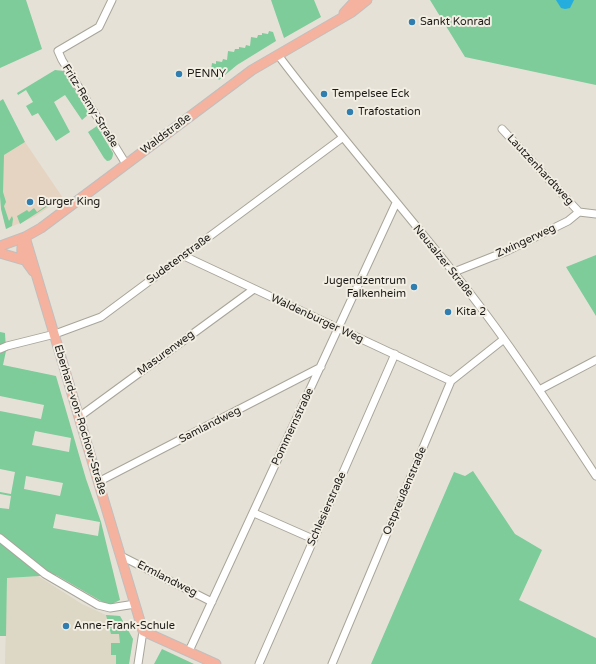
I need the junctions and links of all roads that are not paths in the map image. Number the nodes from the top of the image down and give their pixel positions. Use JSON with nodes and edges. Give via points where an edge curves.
{"nodes":[{"id":1,"x":112,"y":0,"type":"edge"},
{"id":2,"x":356,"y":0,"type":"edge"},
{"id":3,"x":367,"y":0,"type":"edge"},
{"id":4,"x":332,"y":23,"type":"junction"},
{"id":5,"x":278,"y":55,"type":"junction"},
{"id":6,"x":502,"y":129,"type":"dead end"},
{"id":7,"x":342,"y":138,"type":"junction"},
{"id":8,"x":126,"y":164,"type":"junction"},
{"id":9,"x":396,"y":203,"type":"junction"},
{"id":10,"x":579,"y":212,"type":"junction"},
{"id":11,"x":596,"y":214,"type":"edge"},
{"id":12,"x":25,"y":237,"type":"junction"},
{"id":13,"x":0,"y":246,"type":"edge"},
{"id":14,"x":0,"y":254,"type":"edge"},
{"id":15,"x":184,"y":256,"type":"junction"},
{"id":16,"x":24,"y":260,"type":"junction"},
{"id":17,"x":454,"y":272,"type":"junction"},
{"id":18,"x":37,"y":275,"type":"junction"},
{"id":19,"x":254,"y":289,"type":"junction"},
{"id":20,"x":339,"y":329,"type":"junction"},
{"id":21,"x":55,"y":334,"type":"junction"},
{"id":22,"x":504,"y":339,"type":"junction"},
{"id":23,"x":0,"y":349,"type":"edge"},
{"id":24,"x":395,"y":354,"type":"junction"},
{"id":25,"x":596,"y":360,"type":"edge"},
{"id":26,"x":321,"y":367,"type":"junction"},
{"id":27,"x":451,"y":381,"type":"junction"},
{"id":28,"x":539,"y":390,"type":"junction"},
{"id":29,"x":79,"y":417,"type":"junction"},
{"id":30,"x":596,"y":476,"type":"edge"},
{"id":31,"x":98,"y":482,"type":"junction"},
{"id":32,"x":254,"y":513,"type":"junction"},
{"id":33,"x":0,"y":538,"type":"edge"},
{"id":34,"x":313,"y":539,"type":"junction"},
{"id":35,"x":121,"y":556,"type":"junction"},
{"id":36,"x":212,"y":602,"type":"junction"},
{"id":37,"x":136,"y":604,"type":"junction"},
{"id":38,"x":143,"y":631,"type":"junction"},
{"id":39,"x":189,"y":651,"type":"junction"},
{"id":40,"x":138,"y":664,"type":"edge"},
{"id":41,"x":216,"y":664,"type":"edge"},
{"id":42,"x":259,"y":664,"type":"edge"},
{"id":43,"x":332,"y":664,"type":"edge"}],
"edges":[{"from":1,"to":8,"type":"street","name":"Fritz-Remy-Straße","via":[[98,28],[58,51]]},
{"from":2,"to":4,"type":"main road","name":"Waldstraße"},
{"from":3,"to":4,"type":"main road","name":"Waldstraße"},
{"from":4,"to":5,"type":"main road","name":"Waldstraße"},
{"from":5,"to":7,"type":"street","name":"Neusalzer Straße"},
{"from":5,"to":8,"type":"main road","name":"Waldstraße","via":[[247,74]]},
{"from":6,"to":10,"type":"street","name":"Lautzenhardtweg"},
{"from":7,"to":9,"type":"street","name":"Neusalzer Straße"},
{"from":7,"to":15,"type":"street","name":"Sudetenstraße"},
{"from":8,"to":12,"type":"main road","name":"Waldstraße","via":[[41,228]]},
{"from":9,"to":17,"type":"street","name":"Neusalzer Straße"},
{"from":9,"to":20,"type":"street","name":"Pommernstraße"},
{"from":10,"to":11,"type":"street"},
{"from":10,"to":17,"type":"street","name":"Zwingerweg","via":[[568,221],[507,251]]},
{"from":12,"to":13,"type":"main road","name":"Waldstraße"},
{"from":12,"to":16,"type":"main road","via":[[21,248]]},
{"from":12,"to":18,"type":"main road","name":"Eberhard-von-Rochow-Straße"},
{"from":14,"to":16,"type":"main road"},
{"from":15,"to":19,"type":"street","name":"Waldenburger Weg"},
{"from":15,"to":21,"type":"street","name":"Sudetenstraße","via":[[101,317]]},
{"from":16,"to":18,"type":"main road"},
{"from":17,"to":22,"type":"street","name":"Neusalzer Straße"},
{"from":18,"to":21,"type":"main road","name":"Eberhard-von-Rochow-Straße"},
{"from":19,"to":20,"type":"street","name":"Waldenburger Weg"},
{"from":19,"to":29,"type":"street","name":"Masurenweg"},
{"from":20,"to":24,"type":"street","name":"Waldenburger Weg"},
{"from":20,"to":26,"type":"street","name":"Pommernstraße"},
{"from":21,"to":23,"type":"street","name":"Sudetenstraße"},
{"from":21,"to":29,"type":"main road","name":"Eberhard-von-Rochow-Straße"},
{"from":22,"to":27,"type":"street","name":"Ostpreußenstraße"},
{"from":22,"to":28,"type":"street","name":"Neusalzer Straße"},
{"from":24,"to":27,"type":"street","name":"Waldenburger Weg"},
{"from":24,"to":34,"type":"street","name":"Schlesierstraße"},
{"from":25,"to":28,"type":"street"},
{"from":26,"to":31,"type":"street","name":"Samlandweg"},
{"from":26,"to":32,"type":"street","name":"Pommernstraße"},
{"from":27,"to":43,"type":"street","name":"Ostpreußenstraße"},
{"from":28,"to":30,"type":"street","name":"Neusalzer Straße"},
{"from":29,"to":31,"type":"main road","name":"Eberhard-von-Rochow-Straße"},
{"from":31,"to":35,"type":"main road","name":"Eberhard-von-Rochow-Straße"},
{"from":32,"to":34,"type":"street"},
{"from":32,"to":36,"type":"street","name":"Pommernstraße"},
{"from":33,"to":37,"type":"street","via":[[45,574],[98,605],[110,608]]},
{"from":34,"to":42,"type":"street","name":"Schlesierstraße"},
{"from":35,"to":36,"type":"street","name":"Ermlandweg"},
{"from":35,"to":37,"type":"main road","name":"Eberhard-von-Rochow-Straße"},
{"from":36,"to":39,"type":"street","name":"Pommernstraße"},
{"from":37,"to":38,"type":"main road","name":"Eberhard-von-Rochow-Straße"},
{"from":38,"to":39,"type":"main road"},
{"from":38,"to":40,"type":"street","name":"Eberhard-von-Rochow-Straße"},
{"from":39,"to":41,"type":"main road"}]}
